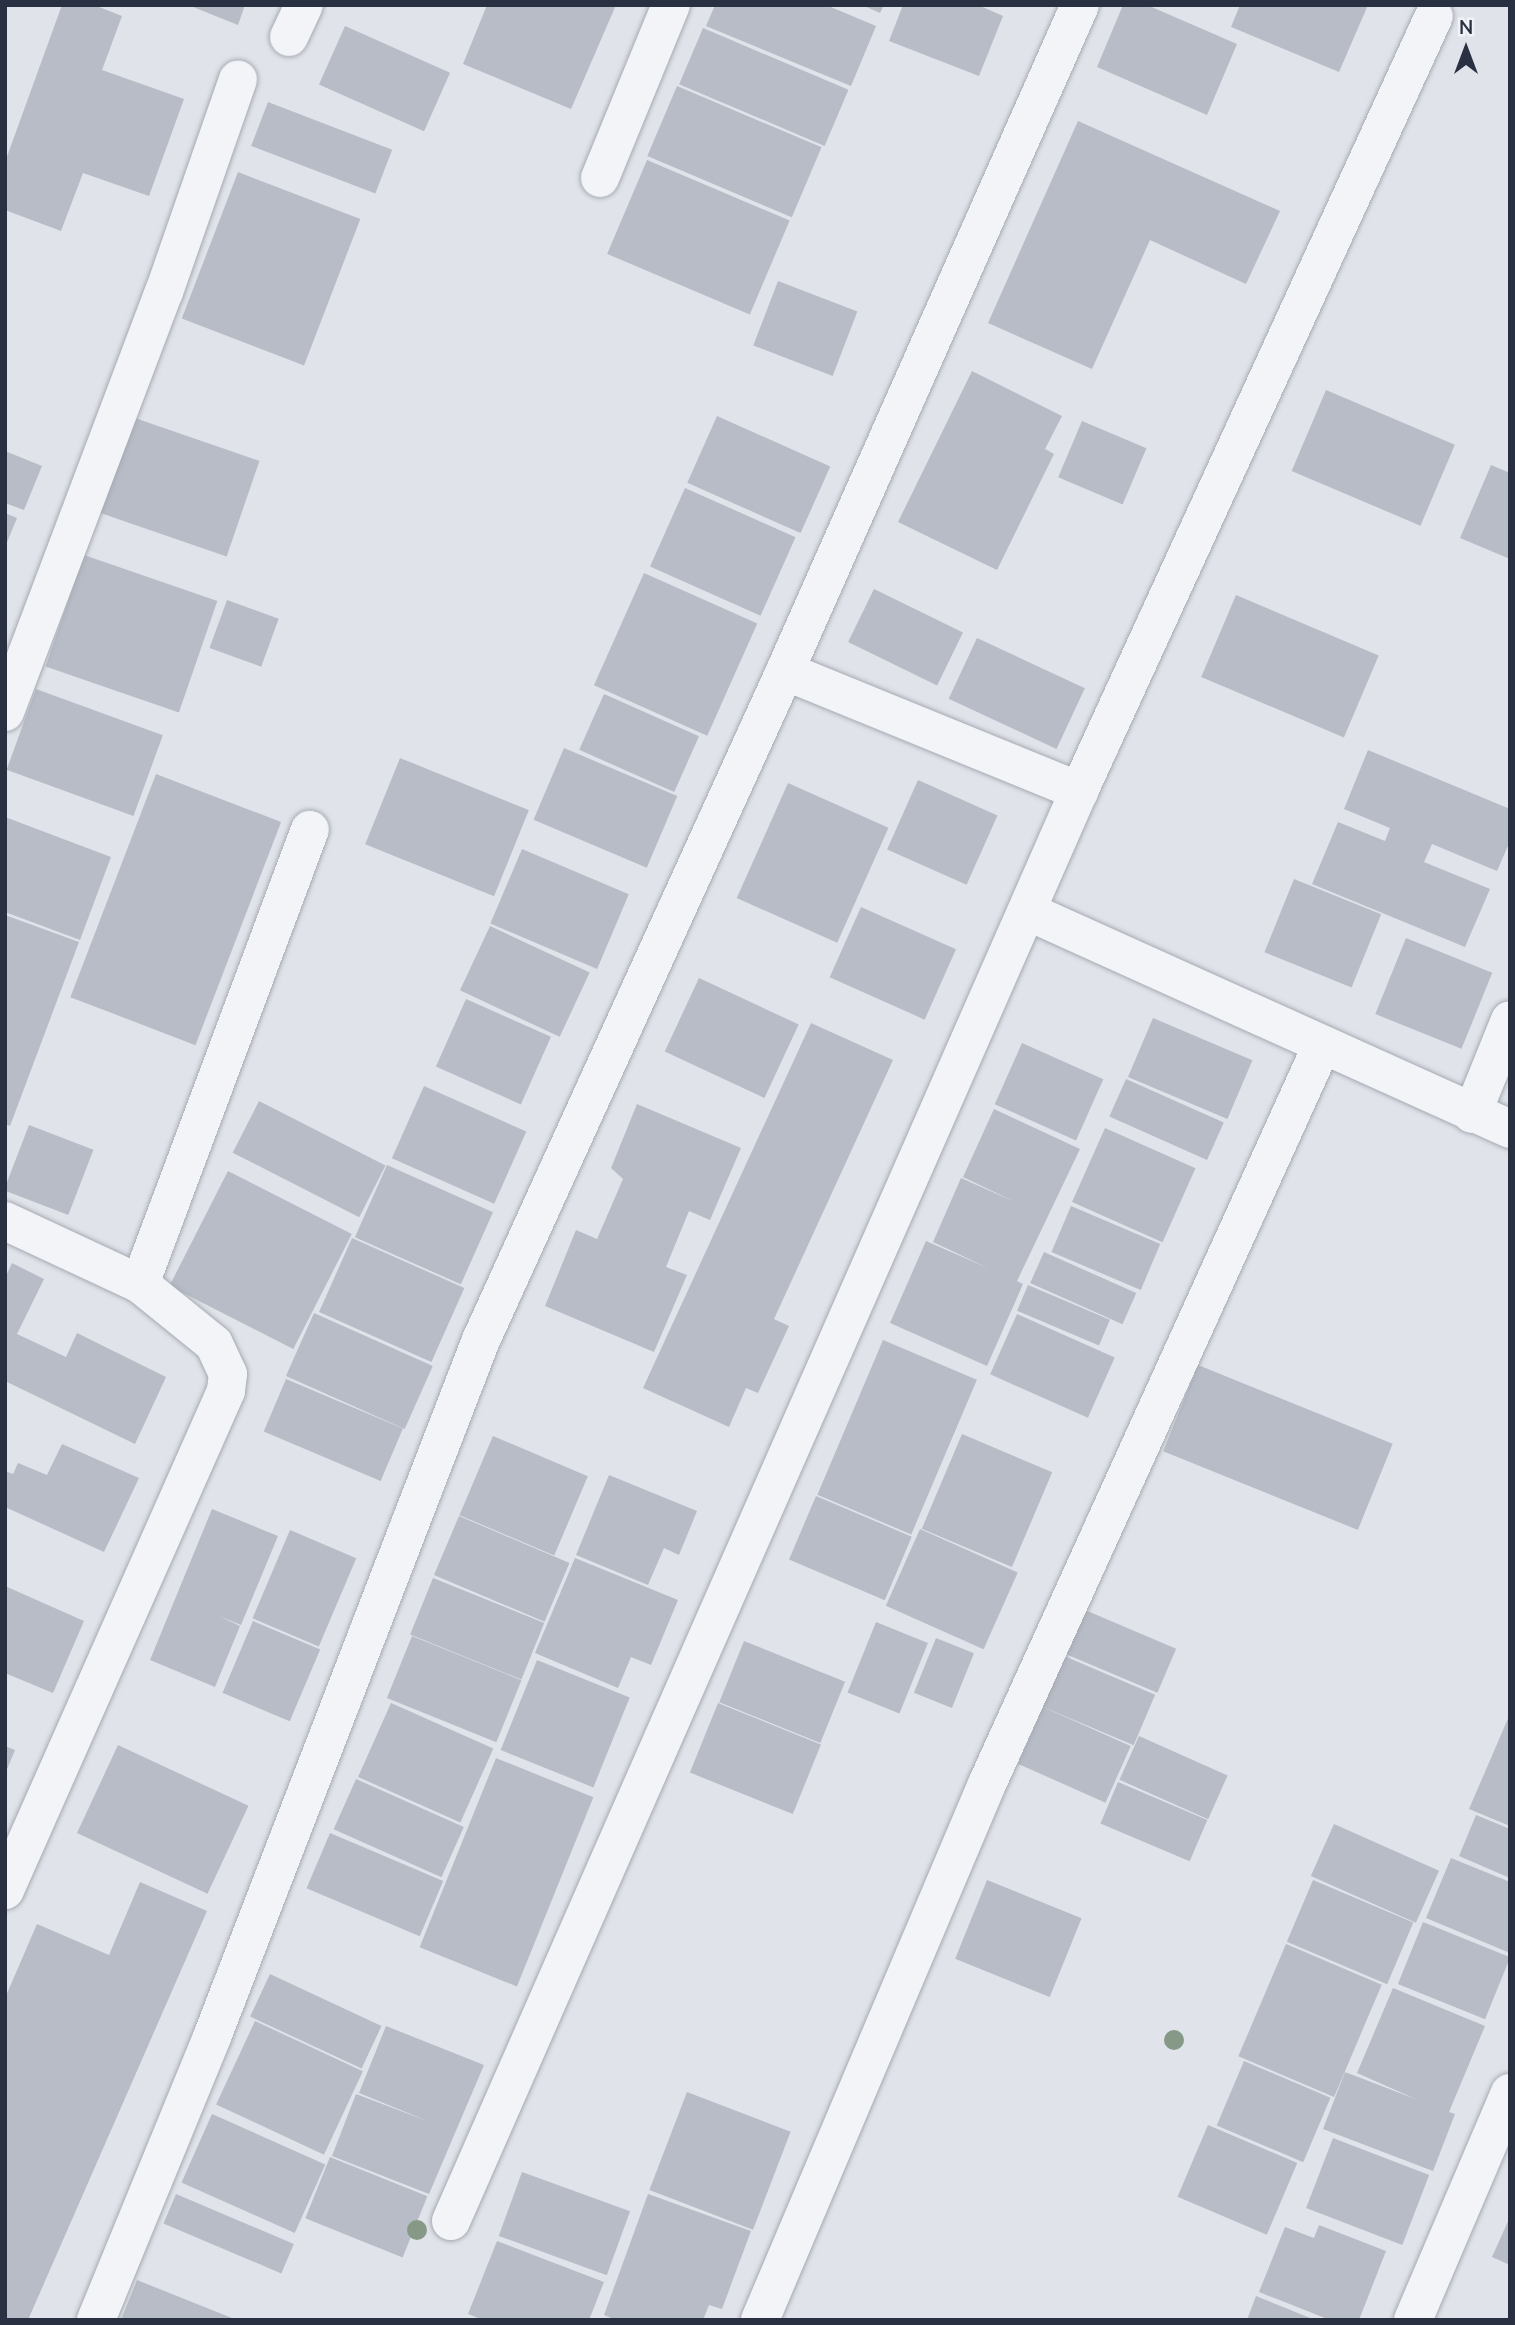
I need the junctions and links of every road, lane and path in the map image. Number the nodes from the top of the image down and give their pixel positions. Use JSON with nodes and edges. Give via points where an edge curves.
{"nodes":[{"id":1,"x":671,"y":5,"type":"edge"},
{"id":2,"x":1080,"y":5,"type":"edge"},
{"id":3,"x":1434,"y":16,"type":"dead end"},
{"id":4,"x":238,"y":80,"type":"dead end"},
{"id":5,"x":600,"y":178,"type":"dead end"},
{"id":6,"x":785,"y":671,"type":"junction"},
{"id":7,"x":5,"y":712,"type":"edge"},
{"id":8,"x":1079,"y":791,"type":"junction"},
{"id":9,"x":310,"y":830,"type":"dead end"},
{"id":10,"x":1027,"y":911,"type":"junction"},
{"id":11,"x":1510,"y":1020,"type":"edge"},
{"id":12,"x":1322,"y":1045,"type":"junction"},
{"id":13,"x":1472,"y":1114,"type":"junction"},
{"id":14,"x":1510,"y":1129,"type":"edge"},
{"id":15,"x":5,"y":1221,"type":"edge"},
{"id":16,"x":140,"y":1284,"type":"junction"},
{"id":17,"x":5,"y":1890,"type":"edge"},
{"id":18,"x":1510,"y":2093,"type":"edge"},
{"id":19,"x":451,"y":2221,"type":"dead end"},
{"id":20,"x":96,"y":2320,"type":"edge"},
{"id":21,"x":760,"y":2320,"type":"edge"},
{"id":22,"x":1413,"y":2320,"type":"edge"}],
"edges":[{"from":1,"to":5,"type":"street"},
{"from":2,"to":6,"type":"street"},
{"from":3,"to":8,"type":"street"},
{"from":4,"to":7,"type":"street","via":[[164,292]]},
{"from":6,"to":8,"type":"street"},
{"from":6,"to":20,"type":"street","via":[[481,1340],[212,2037]]},
{"from":8,"to":10,"type":"street"},
{"from":9,"to":16,"type":"street"},
{"from":10,"to":12,"type":"street"},
{"from":10,"to":19,"type":"street"},
{"from":11,"to":13,"type":"street"},
{"from":12,"to":13,"type":"street"},
{"from":12,"to":21,"type":"street","via":[[987,1784]]},
{"from":13,"to":14,"type":"street"},
{"from":15,"to":16,"type":"street"},
{"from":16,"to":17,"type":"street","via":[[214,1344],[228,1374],[226,1391]]},
{"from":18,"to":22,"type":"street"}]}
